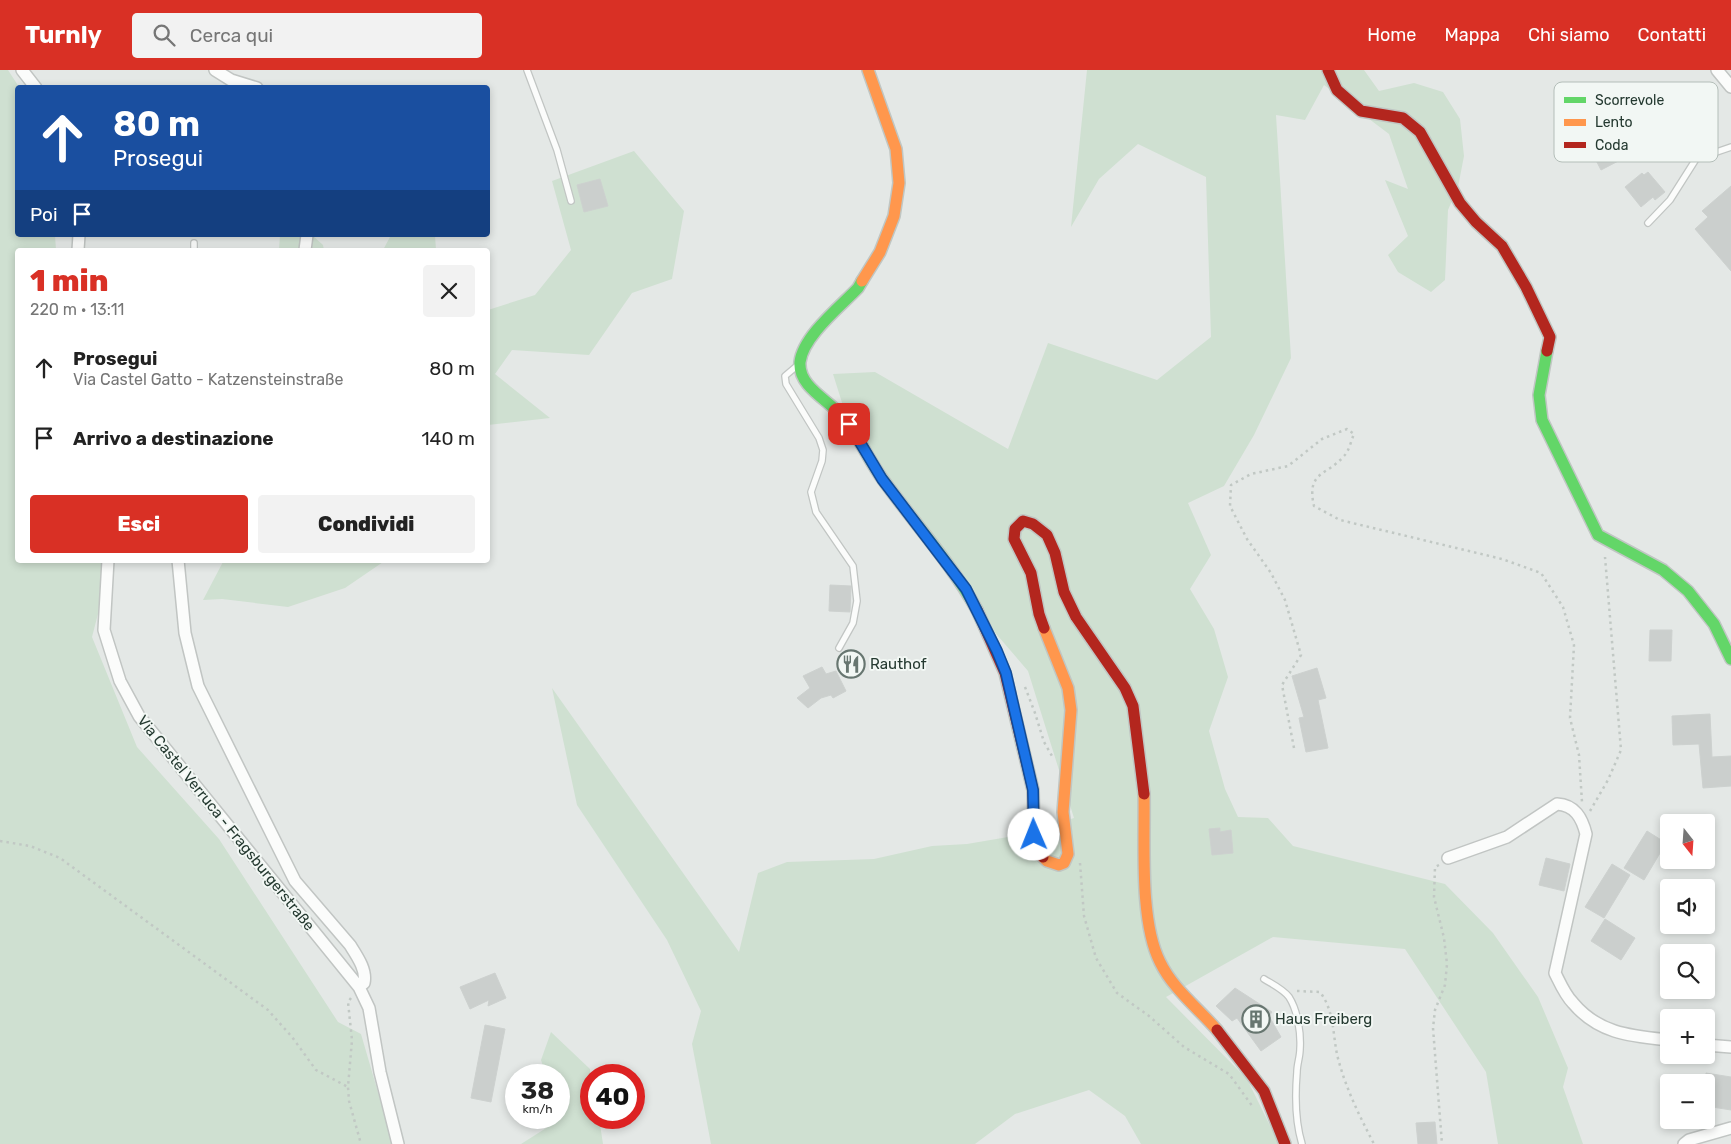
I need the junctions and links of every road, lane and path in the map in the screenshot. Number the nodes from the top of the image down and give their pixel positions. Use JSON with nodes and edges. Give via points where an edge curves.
{"nodes":[{"id":1,"x":22,"y":70,"type":"edge"},
{"id":2,"x":215,"y":70,"type":"edge"},
{"id":3,"x":527,"y":70,"type":"edge"},
{"id":4,"x":868,"y":70,"type":"edge"},
{"id":5,"x":1328,"y":70,"type":"edge"},
{"id":6,"x":1716,"y":70,"type":"edge"},
{"id":7,"x":34,"y":85,"type":"edge"},
{"id":8,"x":247,"y":85,"type":"edge"},
{"id":9,"x":1731,"y":87,"type":"edge"},
{"id":10,"x":1731,"y":147,"type":"edge"},
{"id":11,"x":1718,"y":151,"type":"edge"},
{"id":12,"x":1694,"y":162,"type":"edge"},
{"id":13,"x":572,"y":201,"type":"dead end"},
{"id":14,"x":1648,"y":223,"type":"dead end"},
{"id":15,"x":194,"y":243,"type":"dead end"},
{"id":16,"x":194,"y":248,"type":"edge"},
{"id":17,"x":800,"y":364,"type":"junction"},
{"id":18,"x":1604,"y":539,"type":"junction"},
{"id":19,"x":108,"y":563,"type":"edge"},
{"id":20,"x":178,"y":563,"type":"edge"},
{"id":21,"x":839,"y":648,"type":"dead end"},
{"id":22,"x":1731,"y":659,"type":"edge"},
{"id":23,"x":1006,"y":673,"type":"junction"},
{"id":24,"x":1294,"y":748,"type":"dead end"},
{"id":25,"x":1065,"y":777,"type":"junction"},
{"id":26,"x":1584,"y":823,"type":"junction"},
{"id":27,"x":0,"y":841,"type":"edge"},
{"id":28,"x":1080,"y":857,"type":"dead end"},
{"id":29,"x":1448,"y":858,"type":"joint"},
{"id":30,"x":1264,"y":979,"type":"dead end"},
{"id":31,"x":359,"y":987,"type":"junction"},
{"id":32,"x":1288,"y":997,"type":"junction"},
{"id":33,"x":1660,"y":1038,"type":"edge"},
{"id":34,"x":1715,"y":1045,"type":"edge"},
{"id":35,"x":1731,"y":1047,"type":"edge"},
{"id":36,"x":348,"y":1087,"type":"junction"},
{"id":37,"x":1256,"y":1111,"type":"dead end"},
{"id":38,"x":1731,"y":1128,"type":"edge"},
{"id":39,"x":361,"y":1144,"type":"edge"},
{"id":40,"x":398,"y":1144,"type":"edge"},
{"id":41,"x":1285,"y":1144,"type":"edge"},
{"id":42,"x":1302,"y":1144,"type":"edge"},
{"id":43,"x":1374,"y":1144,"type":"edge"},
{"id":44,"x":1442,"y":1144,"type":"edge"},
{"id":45,"x":1684,"y":1144,"type":"edge"}],
"edges":[{"from":1,"to":7,"type":"street"},
{"from":2,"to":8,"type":"street"},
{"from":3,"to":13,"type":"lane"},
{"from":4,"to":17,"type":"street","via":[[896,149],[899,183],[894,216],[880,252],[858,288],[810,338],[802,351]]},
{"from":5,"to":18,"type":"street","via":[[1337,90],[1361,110],[1403,118],[1420,132],[1460,203],[1502,246],[1550,337],[1539,395],[1542,420],[1598,535]]},
{"from":6,"to":9,"type":"street"},
{"from":10,"to":11,"type":"lane"},
{"from":12,"to":14,"type":"lane","via":[[1670,200]]},
{"from":15,"to":16,"type":"lane"},
{"from":17,"to":21,"type":"lane","via":[[785,376],[786,384],[823,450],[811,492],[816,512],[853,566],[857,601],[853,623]]},
{"from":17,"to":23,"type":"street","via":[[812,390],[849,424],[882,479],[966,589]]},
{"from":18,"to":22,"type":"street","via":[[1663,570],[1688,591],[1714,624]]},
{"from":18,"to":26,"type":"path","via":[[1621,750]]},
{"from":19,"to":31,"type":"street","name":"Via Castel Verruca - Fragsburgerstraße","via":[[104,630],[120,681],[139,716]]},
{"from":20,"to":31,"type":"street","via":[[187,642],[198,686],[296,881],[357,957],[365,978]]},
{"from":23,"to":25,"type":"path","via":[[1028,691],[1044,742]]},
{"from":23,"to":25,"type":"street","via":[[1033,790],[1034,835],[1038,853],[1059,865],[1064,863],[1068,854],[1063,812]]},
{"from":24,"to":26,"type":"path","via":[[1282,685],[1301,654],[1285,600],[1230,506],[1231,485],[1251,474],[1288,466],[1322,439],[1347,430],[1354,434],[1345,456],[1317,476],[1311,494],[1314,506],[1340,520],[1502,559],[1540,573],[1563,608],[1574,645],[1570,718],[1578,755]]},
{"from":25,"to":41,"type":"street","via":[[1071,710],[1068,688],[1039,614],[1031,573],[1014,539],[1015,529],[1023,521],[1047,535],[1064,592],[1076,617],[1125,688],[1133,706],[1144,790],[1147,920],[1160,962],[1179,990],[1217,1029],[1264,1091]]},
{"from":26,"to":29,"type":"street","via":[[1567,804],[1557,804],[1507,837]]},
{"from":26,"to":33,"type":"street","via":[[1586,834],[1554,973],[1572,1002],[1589,1020],[1604,1029]]},
{"from":27,"to":36,"type":"path","via":[[30,846],[60,858],[268,1010],[316,1070]]},
{"from":28,"to":37,"type":"path","via":[[1084,916],[1096,958],[1117,993],[1184,1047],[1229,1074]]},
{"from":29,"to":44,"type":"path","via":[[1435,867],[1434,897],[1447,964],[1445,985],[1434,1010],[1433,1028]]},
{"from":30,"to":32,"type":"lane"},
{"from":31,"to":36,"type":"path","via":[[348,1002],[352,1040]]},
{"from":31,"to":40,"type":"street","via":[[369,1008],[380,1072]]},
{"from":32,"to":42,"type":"lane","via":[[1299,1027],[1296,1102],[1297,1128]]},
{"from":32,"to":43,"type":"path","via":[[1297,991],[1307,990],[1320,992],[1327,1001],[1341,1069]]},
{"from":34,"to":35,"type":"street"},
{"from":36,"to":39,"type":"path"},
{"from":38,"to":45,"type":"street"}]}
